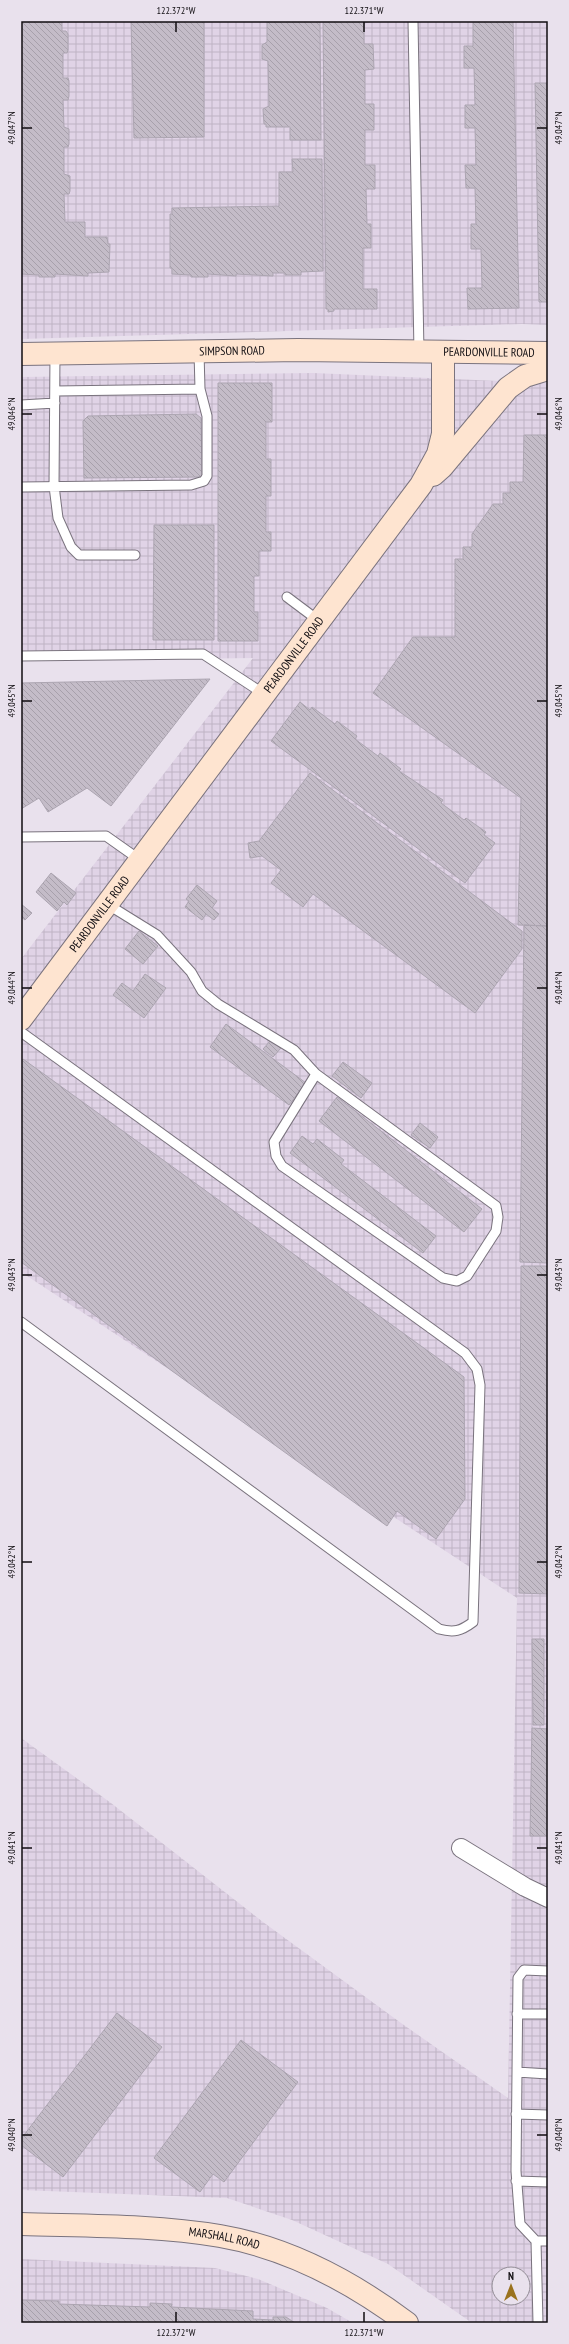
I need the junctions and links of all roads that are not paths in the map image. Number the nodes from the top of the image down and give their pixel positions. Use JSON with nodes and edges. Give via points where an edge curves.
{"nodes":[{"id":1,"x":413,"y":21,"type":"edge"},
{"id":2,"x":199,"y":352,"type":"junction"},
{"id":3,"x":419,"y":352,"type":"junction"},
{"id":4,"x":443,"y":352,"type":"junction"},
{"id":5,"x":55,"y":353,"type":"junction"},
{"id":6,"x":548,"y":353,"type":"edge"},
{"id":7,"x":21,"y":354,"type":"edge"},
{"id":8,"x":548,"y":369,"type":"edge"},
{"id":9,"x":200,"y":389,"type":"junction"},
{"id":10,"x":55,"y":391,"type":"junction"},
{"id":11,"x":55,"y":404,"type":"junction"},
{"id":12,"x":21,"y":405,"type":"edge"},
{"id":13,"x":421,"y":485,"type":"junction"},
{"id":14,"x":54,"y":486,"type":"junction"},
{"id":15,"x":21,"y":488,"type":"edge"},
{"id":16,"x":135,"y":556,"type":"dead end"},
{"id":17,"x":287,"y":597,"type":"dead end"},
{"id":18,"x":319,"y":621,"type":"junction"},
{"id":19,"x":21,"y":656,"type":"edge"},
{"id":20,"x":264,"y":694,"type":"junction"},
{"id":21,"x":21,"y":837,"type":"edge"},
{"id":22,"x":140,"y":860,"type":"junction"},
{"id":23,"x":106,"y":904,"type":"junction"},
{"id":24,"x":21,"y":1019,"type":"edge"},
{"id":25,"x":21,"y":1032,"type":"edge"},
{"id":26,"x":316,"y":1074,"type":"junction"},
{"id":27,"x":21,"y":1322,"type":"edge"},
{"id":28,"x":461,"y":1848,"type":"dead end"},
{"id":29,"x":548,"y":1898,"type":"edge"},
{"id":30,"x":548,"y":1971,"type":"edge"},
{"id":31,"x":517,"y":2014,"type":"junction"},
{"id":32,"x":548,"y":2014,"type":"edge"},
{"id":33,"x":517,"y":2072,"type":"junction"},
{"id":34,"x":548,"y":2074,"type":"edge"},
{"id":35,"x":516,"y":2114,"type":"junction"},
{"id":36,"x":548,"y":2115,"type":"edge"},
{"id":37,"x":516,"y":2181,"type":"junction"},
{"id":38,"x":548,"y":2182,"type":"edge"},
{"id":39,"x":21,"y":2224,"type":"edge"},
{"id":40,"x":536,"y":2241,"type":"junction"},
{"id":41,"x":548,"y":2241,"type":"edge"},
{"id":42,"x":407,"y":2323,"type":"edge"},
{"id":43,"x":538,"y":2323,"type":"edge"}],
"edges":[{"from":1,"to":3,"type":"lane"},
{"from":2,"to":3,"type":"main road","name":"SIMPSON ROAD"},
{"from":2,"to":5,"type":"main road","name":"SIMPSON ROAD"},
{"from":2,"to":9,"type":"lane"},
{"from":3,"to":4,"type":"main road","name":"SIMPSON ROAD"},
{"from":4,"to":6,"type":"main road","name":"PEARDONVILLE ROAD"},
{"from":4,"to":13,"type":"main road","name":"PEARDONVILLE ROAD","via":[[443,434],[438,454]]},
{"from":5,"to":7,"type":"main road","name":"SIMPSON ROAD"},
{"from":5,"to":10,"type":"lane"},
{"from":8,"to":13,"type":"main road","via":[[525,376],[508,388],[442,467]]},
{"from":9,"to":10,"type":"lane"},
{"from":9,"to":14,"type":"lane","via":[[207,416],[207,476],[204,481],[191,485]]},
{"from":10,"to":11,"type":"lane"},
{"from":11,"to":12,"type":"lane"},
{"from":11,"to":14,"type":"lane"},
{"from":13,"to":18,"type":"main road","name":"PEARDONVILLE ROAD"},
{"from":14,"to":15,"type":"lane"},
{"from":14,"to":16,"type":"lane","via":[[58,518],[70,548],[79,556]]},
{"from":17,"to":18,"type":"lane"},
{"from":18,"to":20,"type":"main road","name":"PEARDONVILLE ROAD"},
{"from":19,"to":20,"type":"lane","via":[[203,654]]},
{"from":20,"to":22,"type":"main road","name":"PEARDONVILLE ROAD"},
{"from":21,"to":22,"type":"lane","via":[[106,836]]},
{"from":22,"to":23,"type":"main road","name":"PEARDONVILLE ROAD"},
{"from":23,"to":24,"type":"main road","name":"PEARDONVILLE ROAD"},
{"from":23,"to":26,"type":"lane","via":[[157,935],[191,972],[202,991],[218,1004],[294,1050]]},
{"from":25,"to":27,"type":"lane","via":[[465,1353],[477,1369],[480,1385],[474,1622],[462,1630],[449,1632],[439,1629]]},
{"from":26,"to":26,"type":"lane","via":[[496,1206],[496,1231],[467,1276],[457,1281],[443,1278],[282,1166],[276,1156],[274,1142]]},
{"from":28,"to":29,"type":"street"},
{"from":30,"to":31,"type":"lane","via":[[524,1970],[518,1978]]},
{"from":31,"to":32,"type":"lane"},
{"from":31,"to":33,"type":"lane"},
{"from":33,"to":34,"type":"lane"},
{"from":33,"to":35,"type":"lane"},
{"from":35,"to":36,"type":"lane"},
{"from":35,"to":37,"type":"lane"},
{"from":37,"to":38,"type":"lane"},
{"from":37,"to":40,"type":"lane","via":[[520,2224]]},
{"from":39,"to":42,"type":"main road","name":"MARSHALL ROAD","via":[[175,2231],[220,2236],[256,2245],[331,2274],[372,2297]]},
{"from":40,"to":41,"type":"lane"},
{"from":40,"to":43,"type":"lane"}]}
